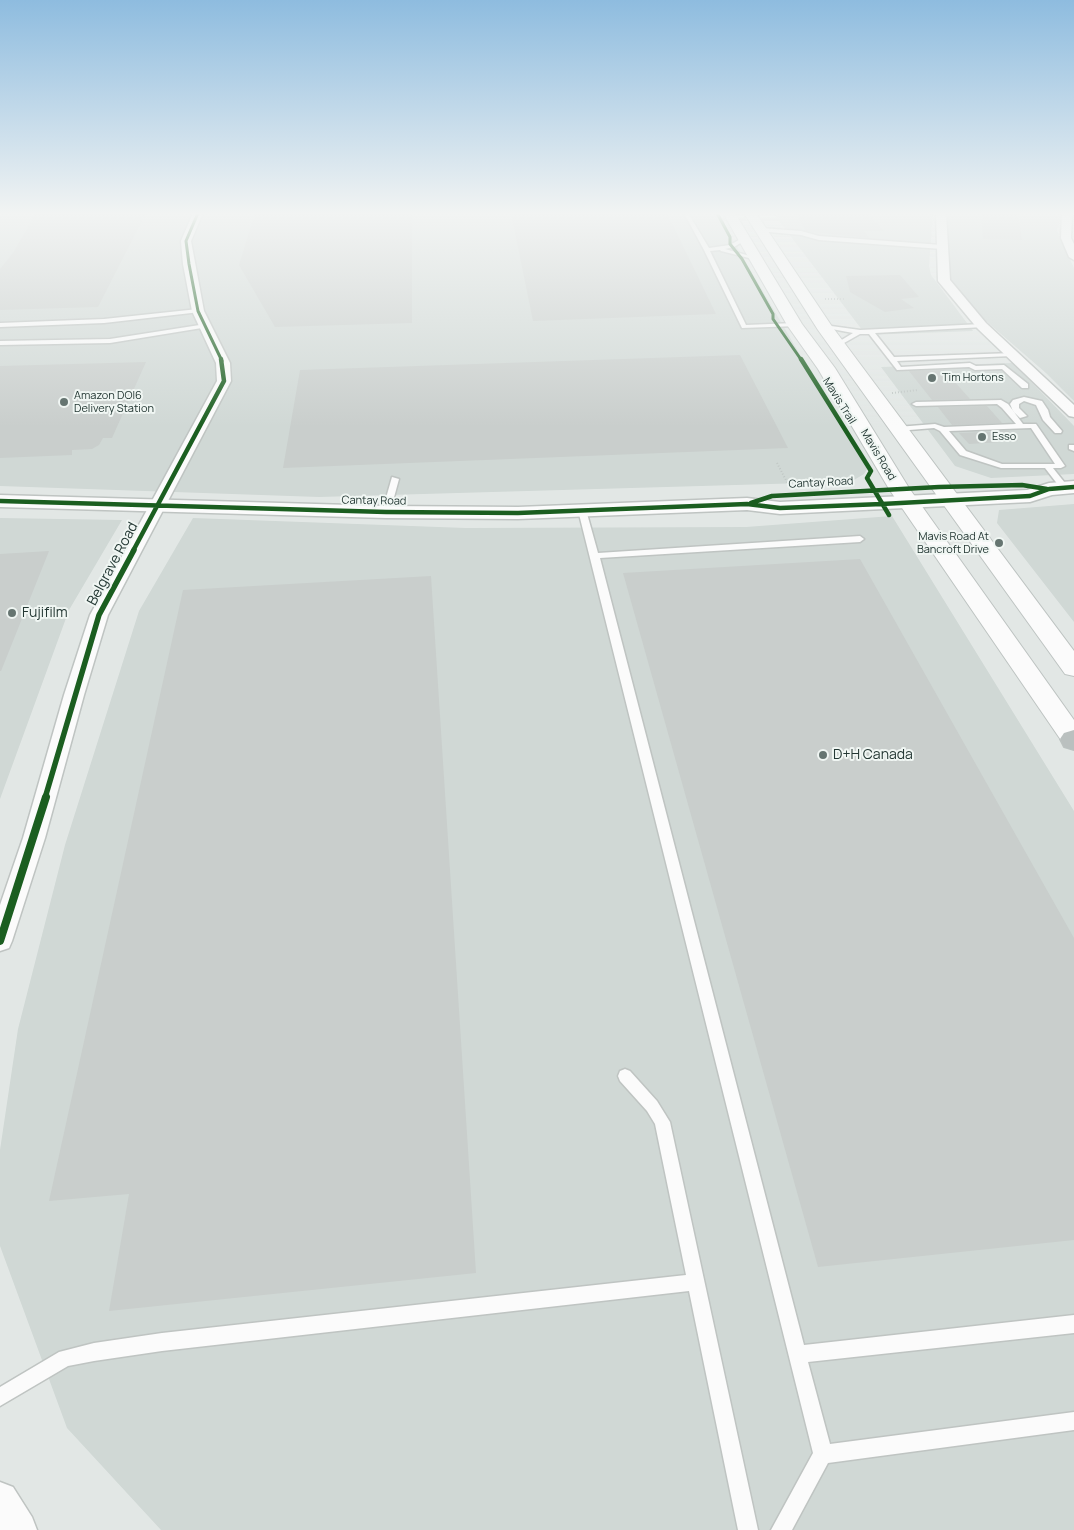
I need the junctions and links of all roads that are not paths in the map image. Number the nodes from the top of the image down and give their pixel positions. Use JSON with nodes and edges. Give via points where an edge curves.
{"nodes":[{"id":1,"x":193,"y":284,"type":"edge"},
{"id":2,"x":724,"y":284,"type":"edge"},
{"id":3,"x":770,"y":284,"type":"edge"},
{"id":4,"x":797,"y":284,"type":"edge"},
{"id":5,"x":947,"y":284,"type":"edge"},
{"id":6,"x":198,"y":311,"type":"junction"},
{"id":7,"x":0,"y":325,"type":"edge"},
{"id":8,"x":795,"y":325,"type":"junction"},
{"id":9,"x":206,"y":326,"type":"junction"},
{"id":10,"x":982,"y":326,"type":"junction"},
{"id":11,"x":824,"y":327,"type":"junction"},
{"id":12,"x":870,"y":331,"type":"junction"},
{"id":13,"x":859,"y":332,"type":"junction"},
{"id":14,"x":0,"y":344,"type":"edge"},
{"id":15,"x":837,"y":346,"type":"junction"},
{"id":16,"x":1012,"y":354,"type":"junction"},
{"id":17,"x":892,"y":359,"type":"junction"},
{"id":18,"x":1025,"y":386,"type":"dead end"},
{"id":19,"x":916,"y":404,"type":"dead end"},
{"id":20,"x":1074,"y":413,"type":"edge"},
{"id":21,"x":1021,"y":426,"type":"junction"},
{"id":22,"x":1033,"y":426,"type":"junction"},
{"id":23,"x":897,"y":429,"type":"junction"},
{"id":24,"x":943,"y":429,"type":"junction"},
{"id":25,"x":1058,"y":432,"type":"dead end"},
{"id":26,"x":1047,"y":466,"type":"junction"},
{"id":27,"x":395,"y":479,"type":"dead end"},
{"id":28,"x":1063,"y":488,"type":"edge"},
{"id":29,"x":944,"y":493,"type":"junction"},
{"id":30,"x":904,"y":496,"type":"junction"},
{"id":31,"x":0,"y":501,"type":"edge"},
{"id":32,"x":159,"y":505,"type":"junction"},
{"id":33,"x":582,"y":510,"type":"junction"},
{"id":34,"x":386,"y":512,"type":"junction"},
{"id":35,"x":860,"y":539,"type":"dead end"},
{"id":36,"x":595,"y":556,"type":"junction"},
{"id":37,"x":1074,"y":668,"type":"edge"},
{"id":38,"x":1074,"y":740,"type":"edge"},
{"id":39,"x":0,"y":941,"type":"edge"},
{"id":40,"x":625,"y":1076,"type":"dead end"},
{"id":41,"x":696,"y":1282,"type":"junction"},
{"id":42,"x":1074,"y":1324,"type":"edge"},
{"id":43,"x":798,"y":1354,"type":"junction"},
{"id":44,"x":0,"y":1397,"type":"edge"},
{"id":45,"x":1074,"y":1421,"type":"edge"},
{"id":46,"x":823,"y":1454,"type":"junction"},
{"id":47,"x":0,"y":1500,"type":"edge"},
{"id":48,"x":19,"y":1530,"type":"edge"},
{"id":49,"x":748,"y":1530,"type":"edge"},
{"id":50,"x":781,"y":1530,"type":"edge"}],
"edges":[{"from":1,"to":6,"type":"street","name":"Belgrave Road"},
{"from":2,"to":8,"type":"lane","via":[[744,327]]},
{"from":3,"to":8,"type":"main road","name":"Mavis Road"},
{"from":4,"to":11,"type":"main road"},
{"from":5,"to":10,"type":"street"},
{"from":6,"to":7,"type":"lane","via":[[104,321]]},
{"from":6,"to":9,"type":"street","name":"Belgrave Road"},
{"from":8,"to":30,"type":"main road","name":"Mavis Road","via":[[826,368]]},
{"from":9,"to":14,"type":"lane","via":[[110,341]]},
{"from":9,"to":32,"type":"street","name":"Belgrave Road","via":[[223,363],[224,381]]},
{"from":10,"to":12,"type":"lane"},
{"from":10,"to":16,"type":"street"},
{"from":11,"to":13,"type":"lane"},
{"from":11,"to":15,"type":"main road"},
{"from":12,"to":13,"type":"lane"},
{"from":12,"to":17,"type":"lane"},
{"from":13,"to":15,"type":"lane"},
{"from":15,"to":23,"type":"main road"},
{"from":16,"to":17,"type":"lane"},
{"from":16,"to":20,"type":"street"},
{"from":17,"to":18,"type":"lane","via":[[899,369],[1004,366]]},
{"from":19,"to":21,"type":"lane","via":[[998,402]]},
{"from":21,"to":22,"type":"lane"},
{"from":21,"to":24,"type":"lane"},
{"from":22,"to":25,"type":"lane","via":[[1016,409],[1016,402],[1024,399],[1039,403]]},
{"from":22,"to":26,"type":"lane","via":[[1061,466]]},
{"from":23,"to":24,"type":"lane","via":[[935,426]]},
{"from":23,"to":29,"type":"main road"},
{"from":24,"to":26,"type":"lane","via":[[963,453],[1001,466]]},
{"from":26,"to":28,"type":"lane"},
{"from":27,"to":34,"type":"lane"},
{"from":28,"to":29,"type":"street","name":"Cantay Road","via":[[1030,496]]},
{"from":29,"to":30,"type":"street","name":"Cantay Road"},
{"from":29,"to":37,"type":"main road"},
{"from":30,"to":33,"type":"street","name":"Cantay Road","via":[[780,508],[747,504]]},
{"from":30,"to":38,"type":"main road","name":"Mavis Road"},
{"from":31,"to":32,"type":"street","name":"Cantay Road"},
{"from":32,"to":34,"type":"street","name":"Cantay Road"},
{"from":32,"to":39,"type":"street","name":"Belgrave Road","via":[[100,615]]},
{"from":33,"to":34,"type":"street","name":"Cantay Road"},
{"from":33,"to":36,"type":"lane"},
{"from":35,"to":36,"type":"lane"},
{"from":36,"to":43,"type":"lane"},
{"from":40,"to":41,"type":"lane","via":[[662,1122]]},
{"from":41,"to":44,"type":"lane","via":[[94,1352],[65,1358]]},
{"from":41,"to":49,"type":"lane"},
{"from":42,"to":43,"type":"lane"},
{"from":43,"to":46,"type":"lane"},
{"from":45,"to":46,"type":"lane"},
{"from":46,"to":50,"type":"lane"},
{"from":47,"to":48,"type":"street"}]}
